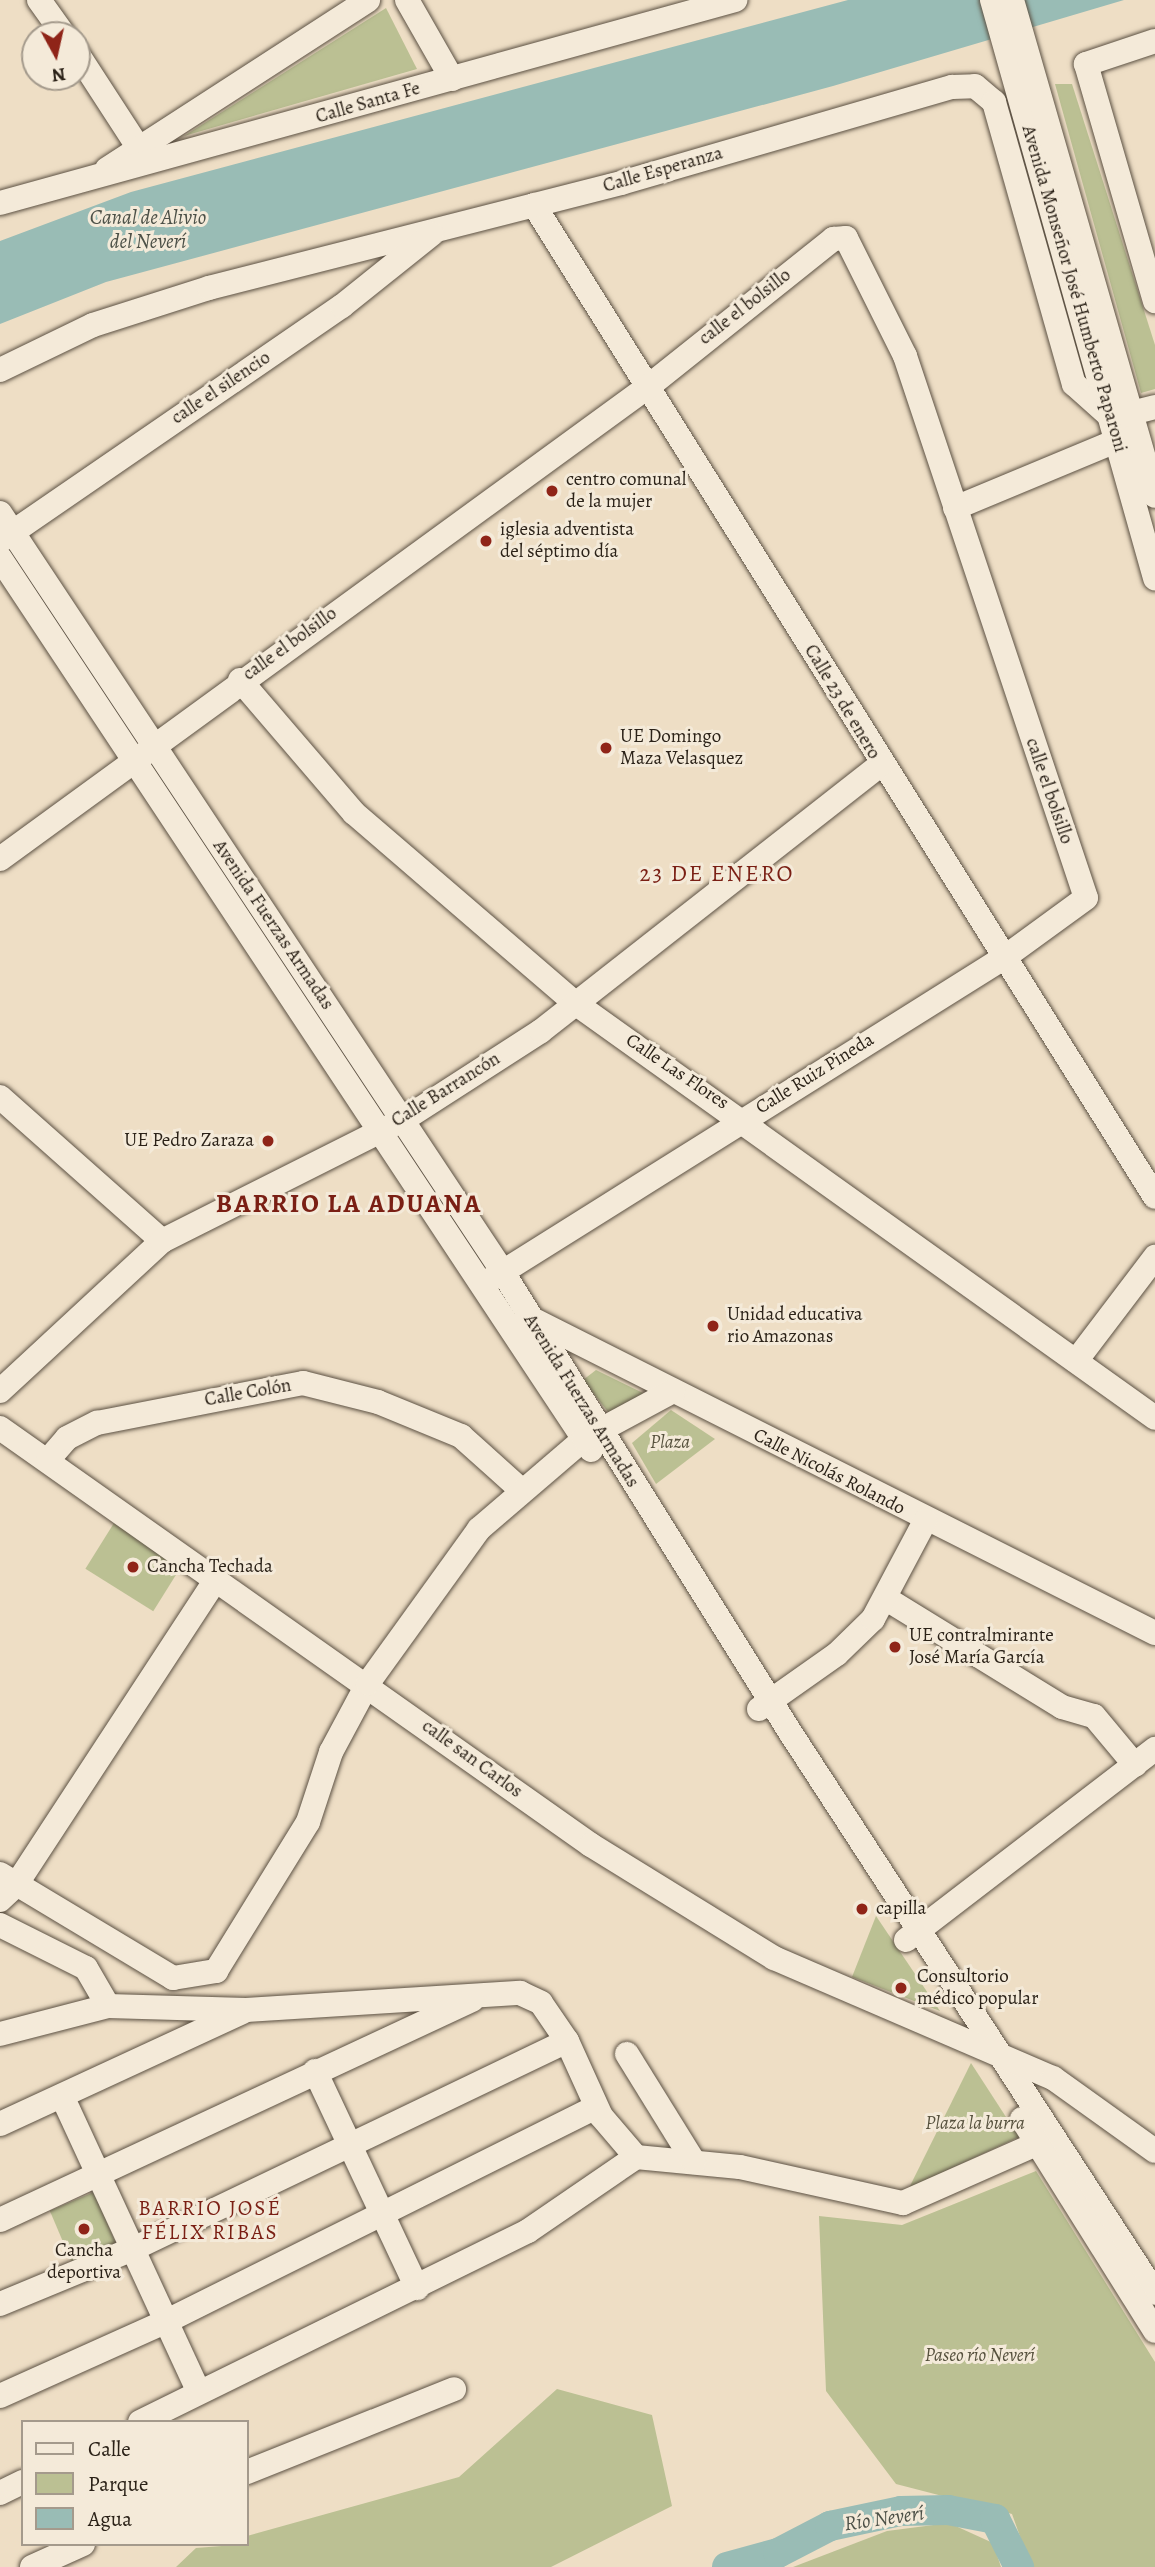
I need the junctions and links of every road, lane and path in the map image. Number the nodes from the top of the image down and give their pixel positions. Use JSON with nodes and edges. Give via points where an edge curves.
{"nodes":[{"id":1,"x":39,"y":0,"type":"edge"},
{"id":2,"x":368,"y":0,"type":"edge"},
{"id":3,"x":407,"y":0,"type":"edge"},
{"id":4,"x":735,"y":0,"type":"edge"},
{"id":5,"x":992,"y":0,"type":"edge"},
{"id":6,"x":1012,"y":0,"type":"edge"},
{"id":7,"x":54,"y":21,"type":"edge"},
{"id":8,"x":1155,"y":41,"type":"edge"},
{"id":9,"x":1020,"y":65,"type":"junction"},
{"id":10,"x":91,"y":75,"type":"edge"},
{"id":11,"x":452,"y":79,"type":"junction"},
{"id":12,"x":138,"y":147,"type":"junction"},
{"id":13,"x":98,"y":174,"type":"junction"},
{"id":14,"x":0,"y":203,"type":"edge"},
{"id":15,"x":534,"y":205,"type":"junction"},
{"id":16,"x":439,"y":229,"type":"junction"},
{"id":17,"x":1151,"y":269,"type":"edge"},
{"id":18,"x":1155,"y":301,"type":"edge"},
{"id":19,"x":0,"y":370,"type":"edge"},
{"id":20,"x":649,"y":386,"type":"junction"},
{"id":21,"x":1155,"y":407,"type":"edge"},
{"id":22,"x":1120,"y":424,"type":"junction"},
{"id":23,"x":1155,"y":496,"type":"edge"},
{"id":24,"x":955,"y":508,"type":"junction"},
{"id":25,"x":4,"y":528,"type":"edge"},
{"id":26,"x":0,"y":558,"type":"edge"},
{"id":27,"x":1155,"y":578,"type":"edge"},
{"id":28,"x":240,"y":680,"type":"junction"},
{"id":29,"x":145,"y":754,"type":"junction"},
{"id":30,"x":880,"y":765,"type":"junction"},
{"id":31,"x":0,"y":859,"type":"edge"},
{"id":32,"x":1005,"y":957,"type":"junction"},
{"id":33,"x":575,"y":1003,"type":"junction"},
{"id":34,"x":0,"y":1097,"type":"edge"},
{"id":35,"x":743,"y":1118,"type":"junction"},
{"id":36,"x":393,"y":1124,"type":"junction"},
{"id":37,"x":1155,"y":1196,"type":"edge"},
{"id":38,"x":162,"y":1241,"type":"junction"},
{"id":39,"x":1155,"y":1257,"type":"edge"},
{"id":40,"x":494,"y":1278,"type":"junction"},
{"id":41,"x":503,"y":1313,"type":"junction"},
{"id":42,"x":530,"y":1318,"type":"junction"},
{"id":43,"x":1076,"y":1362,"type":"junction"},
{"id":44,"x":0,"y":1391,"type":"edge"},
{"id":45,"x":673,"y":1391,"type":"junction"},
{"id":46,"x":1155,"y":1418,"type":"edge"},
{"id":47,"x":0,"y":1428,"type":"edge"},
{"id":48,"x":592,"y":1436,"type":"junction"},
{"id":49,"x":48,"y":1460,"type":"junction"},
{"id":50,"x":519,"y":1488,"type":"junction"},
{"id":51,"x":925,"y":1521,"type":"junction"},
{"id":52,"x":216,"y":1579,"type":"junction"},
{"id":53,"x":885,"y":1598,"type":"junction"},
{"id":54,"x":1155,"y":1633,"type":"edge"},
{"id":55,"x":368,"y":1683,"type":"junction"},
{"id":56,"x":765,"y":1706,"type":"junction"},
{"id":57,"x":1155,"y":1749,"type":"edge"},
{"id":58,"x":1135,"y":1765,"type":"junction"},
{"id":59,"x":5,"y":1887,"type":"edge"},
{"id":60,"x":0,"y":1925,"type":"edge"},
{"id":61,"x":912,"y":1936,"type":"junction"},
{"id":62,"x":485,"y":1993,"type":"junction"},
{"id":63,"x":108,"y":2006,"type":"junction"},
{"id":64,"x":246,"y":2010,"type":"junction"},
{"id":65,"x":0,"y":2034,"type":"edge"},
{"id":66,"x":567,"y":2041,"type":"junction"},
{"id":67,"x":972,"y":2042,"type":"junction"},
{"id":68,"x":627,"y":2054,"type":"dead end"},
{"id":69,"x":1000,"y":2059,"type":"junction"},
{"id":70,"x":315,"y":2071,"type":"junction"},
{"id":71,"x":62,"y":2096,"type":"junction"},
{"id":72,"x":596,"y":2107,"type":"junction"},
{"id":73,"x":0,"y":2124,"type":"edge"},
{"id":74,"x":1046,"y":2141,"type":"junction"},
{"id":75,"x":347,"y":2147,"type":"junction"},
{"id":76,"x":1155,"y":2151,"type":"edge"},
{"id":77,"x":635,"y":2157,"type":"junction"},
{"id":78,"x":694,"y":2162,"type":"junction"},
{"id":79,"x":99,"y":2178,"type":"junction"},
{"id":80,"x":380,"y":2216,"type":"junction"},
{"id":81,"x":0,"y":2220,"type":"edge"},
{"id":82,"x":133,"y":2249,"type":"junction"},
{"id":83,"x":417,"y":2288,"type":"junction"},
{"id":84,"x":1155,"y":2293,"type":"edge"},
{"id":85,"x":0,"y":2304,"type":"edge"},
{"id":86,"x":167,"y":2321,"type":"junction"},
{"id":87,"x":1155,"y":2331,"type":"edge"},
{"id":88,"x":454,"y":2389,"type":"dead end"},
{"id":89,"x":199,"y":2392,"type":"junction"},
{"id":90,"x":0,"y":2396,"type":"edge"},
{"id":91,"x":145,"y":2420,"type":"edge"},
{"id":92,"x":248,"y":2472,"type":"edge"},
{"id":93,"x":21,"y":2483,"type":"edge"},
{"id":94,"x":0,"y":2493,"type":"edge"},
{"id":95,"x":79,"y":2546,"type":"edge"},
{"id":96,"x":32,"y":2567,"type":"edge"}],
"edges":[{"from":1,"to":7,"type":"street"},
{"from":2,"to":12,"type":"street"},
{"from":3,"to":11,"type":"street"},
{"from":4,"to":11,"type":"street","name":"Calle Santa Fe"},
{"from":5,"to":9,"type":"street","name":"Avenida Monseñor José Humberto Paparoni"},
{"from":6,"to":9,"type":"street","name":"Avenida Monseñor José Humberto Paparoni"},
{"from":8,"to":17,"type":"street","via":[[1086,64]]},
{"from":9,"to":22,"type":"street","name":"Avenida Monseñor José Humberto Paparoni"},
{"from":10,"to":12,"type":"street"},
{"from":11,"to":13,"type":"street","name":"Calle Santa Fe"},
{"from":12,"to":13,"type":"street"},
{"from":13,"to":14,"type":"street","name":"Calle Santa Fe"},
{"from":15,"to":16,"type":"street","name":"Calle Esperanza"},
{"from":15,"to":20,"type":"street","name":"Calle 23 de enero"},
{"from":15,"to":22,"type":"street","name":"Calle Esperanza","via":[[952,87],[975,86],[995,102],[1074,384]]},
{"from":16,"to":19,"type":"street","name":"Calle Esperanza","via":[[119,316]]},
{"from":16,"to":25,"type":"street","name":"calle el silencio","via":[[342,306]]},
{"from":17,"to":18,"type":"street"},
{"from":20,"to":24,"type":"street","name":"calle el bolsillo","via":[[833,239],[846,238],[905,356]]},
{"from":20,"to":28,"type":"street","name":"calle el bolsillo"},
{"from":20,"to":30,"type":"street","name":"Calle 23 de enero"},
{"from":21,"to":22,"type":"street"},
{"from":22,"to":23,"type":"street","name":"Avenida Monseñor José Humberto Paparoni"},
{"from":22,"to":24,"type":"street"},
{"from":22,"to":27,"type":"street","name":"Avenida Monseñor José Humberto Paparoni"},
{"from":24,"to":32,"type":"street","name":"calle el bolsillo","via":[[1086,898]]},
{"from":25,"to":29,"type":"street","name":"Avenida Fuerzas Armadas"},
{"from":26,"to":29,"type":"street","name":"Avenida Fuerzas Armadas"},
{"from":28,"to":29,"type":"street","name":"calle el bolsillo"},
{"from":28,"to":33,"type":"street","name":"Calle Las Flores","via":[[354,813]]},
{"from":29,"to":31,"type":"street","name":"calle el bolsillo"},
{"from":29,"to":36,"type":"street","name":"Avenida Fuerzas Armadas"},
{"from":30,"to":32,"type":"street","name":"Calle 23 de enero"},
{"from":30,"to":33,"type":"street","name":"Calle Barrancón"},
{"from":32,"to":35,"type":"street","name":"Calle Ruiz Pineda"},
{"from":32,"to":37,"type":"street","name":"Calle 23 de enero"},
{"from":33,"to":35,"type":"street","name":"Calle Las Flores"},
{"from":33,"to":36,"type":"street","name":"Calle Barrancón"},
{"from":34,"to":38,"type":"street"},
{"from":35,"to":40,"type":"street","name":"Calle Ruiz Pineda"},
{"from":35,"to":43,"type":"street","name":"Calle Las Flores"},
{"from":36,"to":38,"type":"street","name":"Calle Barrancón"},
{"from":36,"to":40,"type":"street","name":"Avenida Fuerzas Armadas"},
{"from":38,"to":44,"type":"street","name":"Calle Barrancón"},
{"from":39,"to":43,"type":"street"},
{"from":40,"to":41,"type":"street","name":"Avenida Fuerzas Armadas"},
{"from":40,"to":42,"type":"street","name":"Avenida Fuerzas Armadas"},
{"from":41,"to":42,"type":"street","name":"Calle Nicolás Rolando"},
{"from":41,"to":48,"type":"street","name":"Avenida Fuerzas Armadas"},
{"from":42,"to":45,"type":"street","name":"Calle Nicolás Rolando"},
{"from":42,"to":48,"type":"street","name":"Avenida Fuerzas Armadas"},
{"from":43,"to":46,"type":"street","name":"Calle Las Flores"},
{"from":45,"to":48,"type":"street"},
{"from":45,"to":51,"type":"street","name":"Calle Nicolás Rolando"},
{"from":47,"to":49,"type":"street","name":"calle san Carlos"},
{"from":48,"to":50,"type":"street"},
{"from":48,"to":56,"type":"street","name":"Avenida Fuerzas Armadas"},
{"from":49,"to":50,"type":"street","name":"Calle Colón","via":[[67,1438],[97,1423],[303,1383],[377,1402],[461,1436]]},
{"from":49,"to":52,"type":"street","name":"calle san Carlos"},
{"from":50,"to":55,"type":"street","via":[[479,1529]]},
{"from":51,"to":53,"type":"street"},
{"from":51,"to":54,"type":"street","name":"Calle Nicolás Rolando"},
{"from":52,"to":55,"type":"street","name":"calle san Carlos"},
{"from":52,"to":59,"type":"street"},
{"from":53,"to":56,"type":"street","via":[[837,1654]]},
{"from":53,"to":58,"type":"street","via":[[1062,1707],[1094,1716]]},
{"from":55,"to":59,"type":"street","via":[[331,1752],[308,1822],[216,1970],[173,1978]]},
{"from":55,"to":67,"type":"street","name":"calle san Carlos","via":[[591,1845],[774,1958]]},
{"from":56,"to":61,"type":"street","name":"Avenida Fuerzas Armadas"},
{"from":57,"to":58,"type":"street"},
{"from":58,"to":61,"type":"street"},
{"from":60,"to":63,"type":"street","via":[[86,1968]]},
{"from":61,"to":67,"type":"street","name":"Avenida Fuerzas Armadas"},
{"from":61,"to":69,"type":"street","name":"Avenida Fuerzas Armadas"},
{"from":62,"to":64,"type":"street"},
{"from":62,"to":66,"type":"street","via":[[532,1997]]},
{"from":62,"to":70,"type":"street"},
{"from":63,"to":64,"type":"street"},
{"from":63,"to":65,"type":"street"},
{"from":64,"to":71,"type":"street"},
{"from":66,"to":72,"type":"street"},
{"from":66,"to":75,"type":"street"},
{"from":67,"to":69,"type":"street"},
{"from":67,"to":74,"type":"street","name":"Avenida Fuerzas Armadas"},
{"from":68,"to":78,"type":"street"},
{"from":69,"to":74,"type":"street","name":"Avenida Fuerzas Armadas"},
{"from":69,"to":76,"type":"street","via":[[1053,2078]]},
{"from":70,"to":75,"type":"street"},
{"from":70,"to":79,"type":"street"},
{"from":71,"to":73,"type":"street"},
{"from":71,"to":79,"type":"street"},
{"from":72,"to":77,"type":"street"},
{"from":72,"to":80,"type":"street"},
{"from":74,"to":78,"type":"street","via":[[903,2203],[813,2180]]},
{"from":74,"to":84,"type":"street","name":"Avenida Fuerzas Armadas"},
{"from":74,"to":87,"type":"street","name":"Avenida Fuerzas Armadas"},
{"from":75,"to":80,"type":"street"},
{"from":75,"to":82,"type":"street"},
{"from":77,"to":78,"type":"street"},
{"from":77,"to":83,"type":"street","via":[[528,2231]]},
{"from":79,"to":81,"type":"street"},
{"from":79,"to":82,"type":"street"},
{"from":80,"to":83,"type":"street"},
{"from":80,"to":86,"type":"street"},
{"from":82,"to":85,"type":"street"},
{"from":82,"to":86,"type":"street"},
{"from":83,"to":89,"type":"street"},
{"from":86,"to":89,"type":"street"},
{"from":86,"to":90,"type":"street"},
{"from":88,"to":92,"type":"street"},
{"from":89,"to":91,"type":"street"},
{"from":93,"to":94,"type":"street"},
{"from":95,"to":96,"type":"street"}]}
